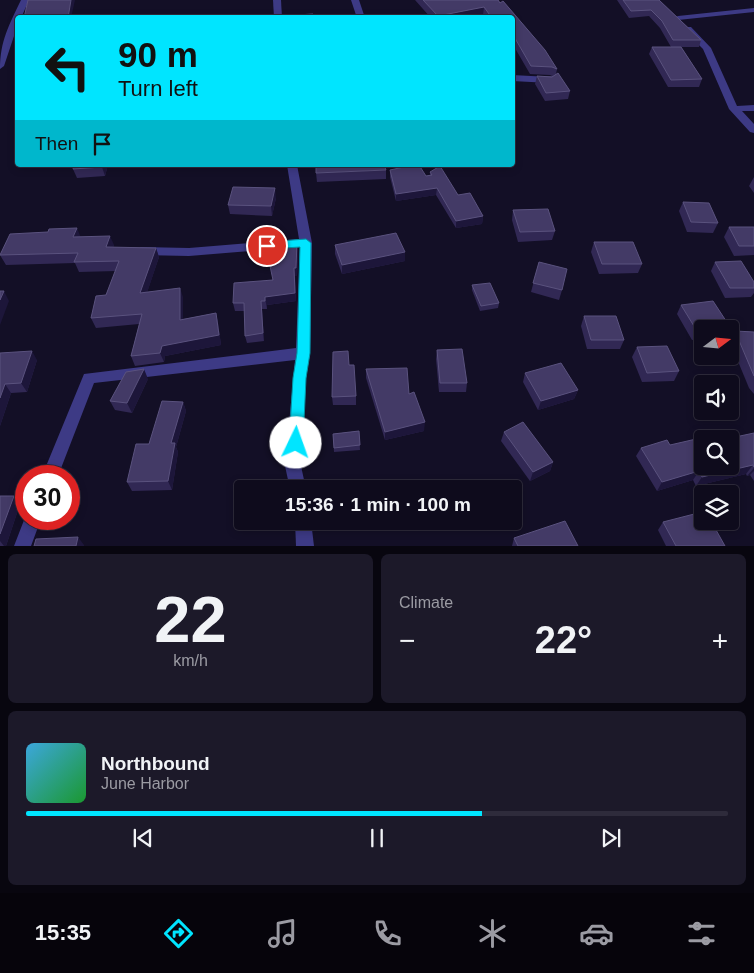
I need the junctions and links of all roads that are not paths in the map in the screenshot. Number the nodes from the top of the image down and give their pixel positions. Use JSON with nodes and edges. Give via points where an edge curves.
{"nodes":[{"id":1,"x":25,"y":0,"type":"edge"},
{"id":2,"x":278,"y":0,"type":"edge"},
{"id":3,"x":355,"y":0,"type":"edge"},
{"id":4,"x":754,"y":10,"type":"edge"},
{"id":5,"x":278,"y":15,"type":"edge"},
{"id":6,"x":360,"y":15,"type":"edge"},
{"id":7,"x":0,"y":66,"type":"edge"},
{"id":8,"x":515,"y":78,"type":"edge"},
{"id":9,"x":550,"y":80,"type":"edge"},
{"id":10,"x":754,"y":108,"type":"edge"},
{"id":11,"x":734,"y":109,"type":"junction"},
{"id":12,"x":754,"y":130,"type":"edge"},
{"id":13,"x":292,"y":167,"type":"edge"},
{"id":14,"x":306,"y":243,"type":"junction"},
{"id":15,"x":129,"y":250,"type":"edge"},
{"id":16,"x":303,"y":353,"type":"junction"},
{"id":17,"x":54,"y":465,"type":"edge"},
{"id":18,"x":296,"y":480,"type":"edge"},
{"id":19,"x":29,"y":530,"type":"edge"},
{"id":20,"x":304,"y":530,"type":"edge"},
{"id":21,"x":22,"y":546,"type":"edge"},
{"id":22,"x":305,"y":546,"type":"edge"}],
"edges":[{"from":1,"to":7,"type":"street","via":[[11,21]]},
{"from":2,"to":5,"type":"street"},
{"from":3,"to":6,"type":"street"},
{"from":4,"to":11,"type":"street","via":[[675,16],[707,48]]},
{"from":8,"to":9,"type":"street"},
{"from":10,"to":11,"type":"street"},
{"from":11,"to":12,"type":"street"},
{"from":13,"to":14,"type":"street"},
{"from":14,"to":15,"type":"street","via":[[189,252]]},
{"from":14,"to":16,"type":"street"},
{"from":16,"to":17,"type":"street","via":[[89,378]]},
{"from":16,"to":18,"type":"street","via":[[293,466]]},
{"from":19,"to":21,"type":"street"},
{"from":20,"to":22,"type":"street"}]}
